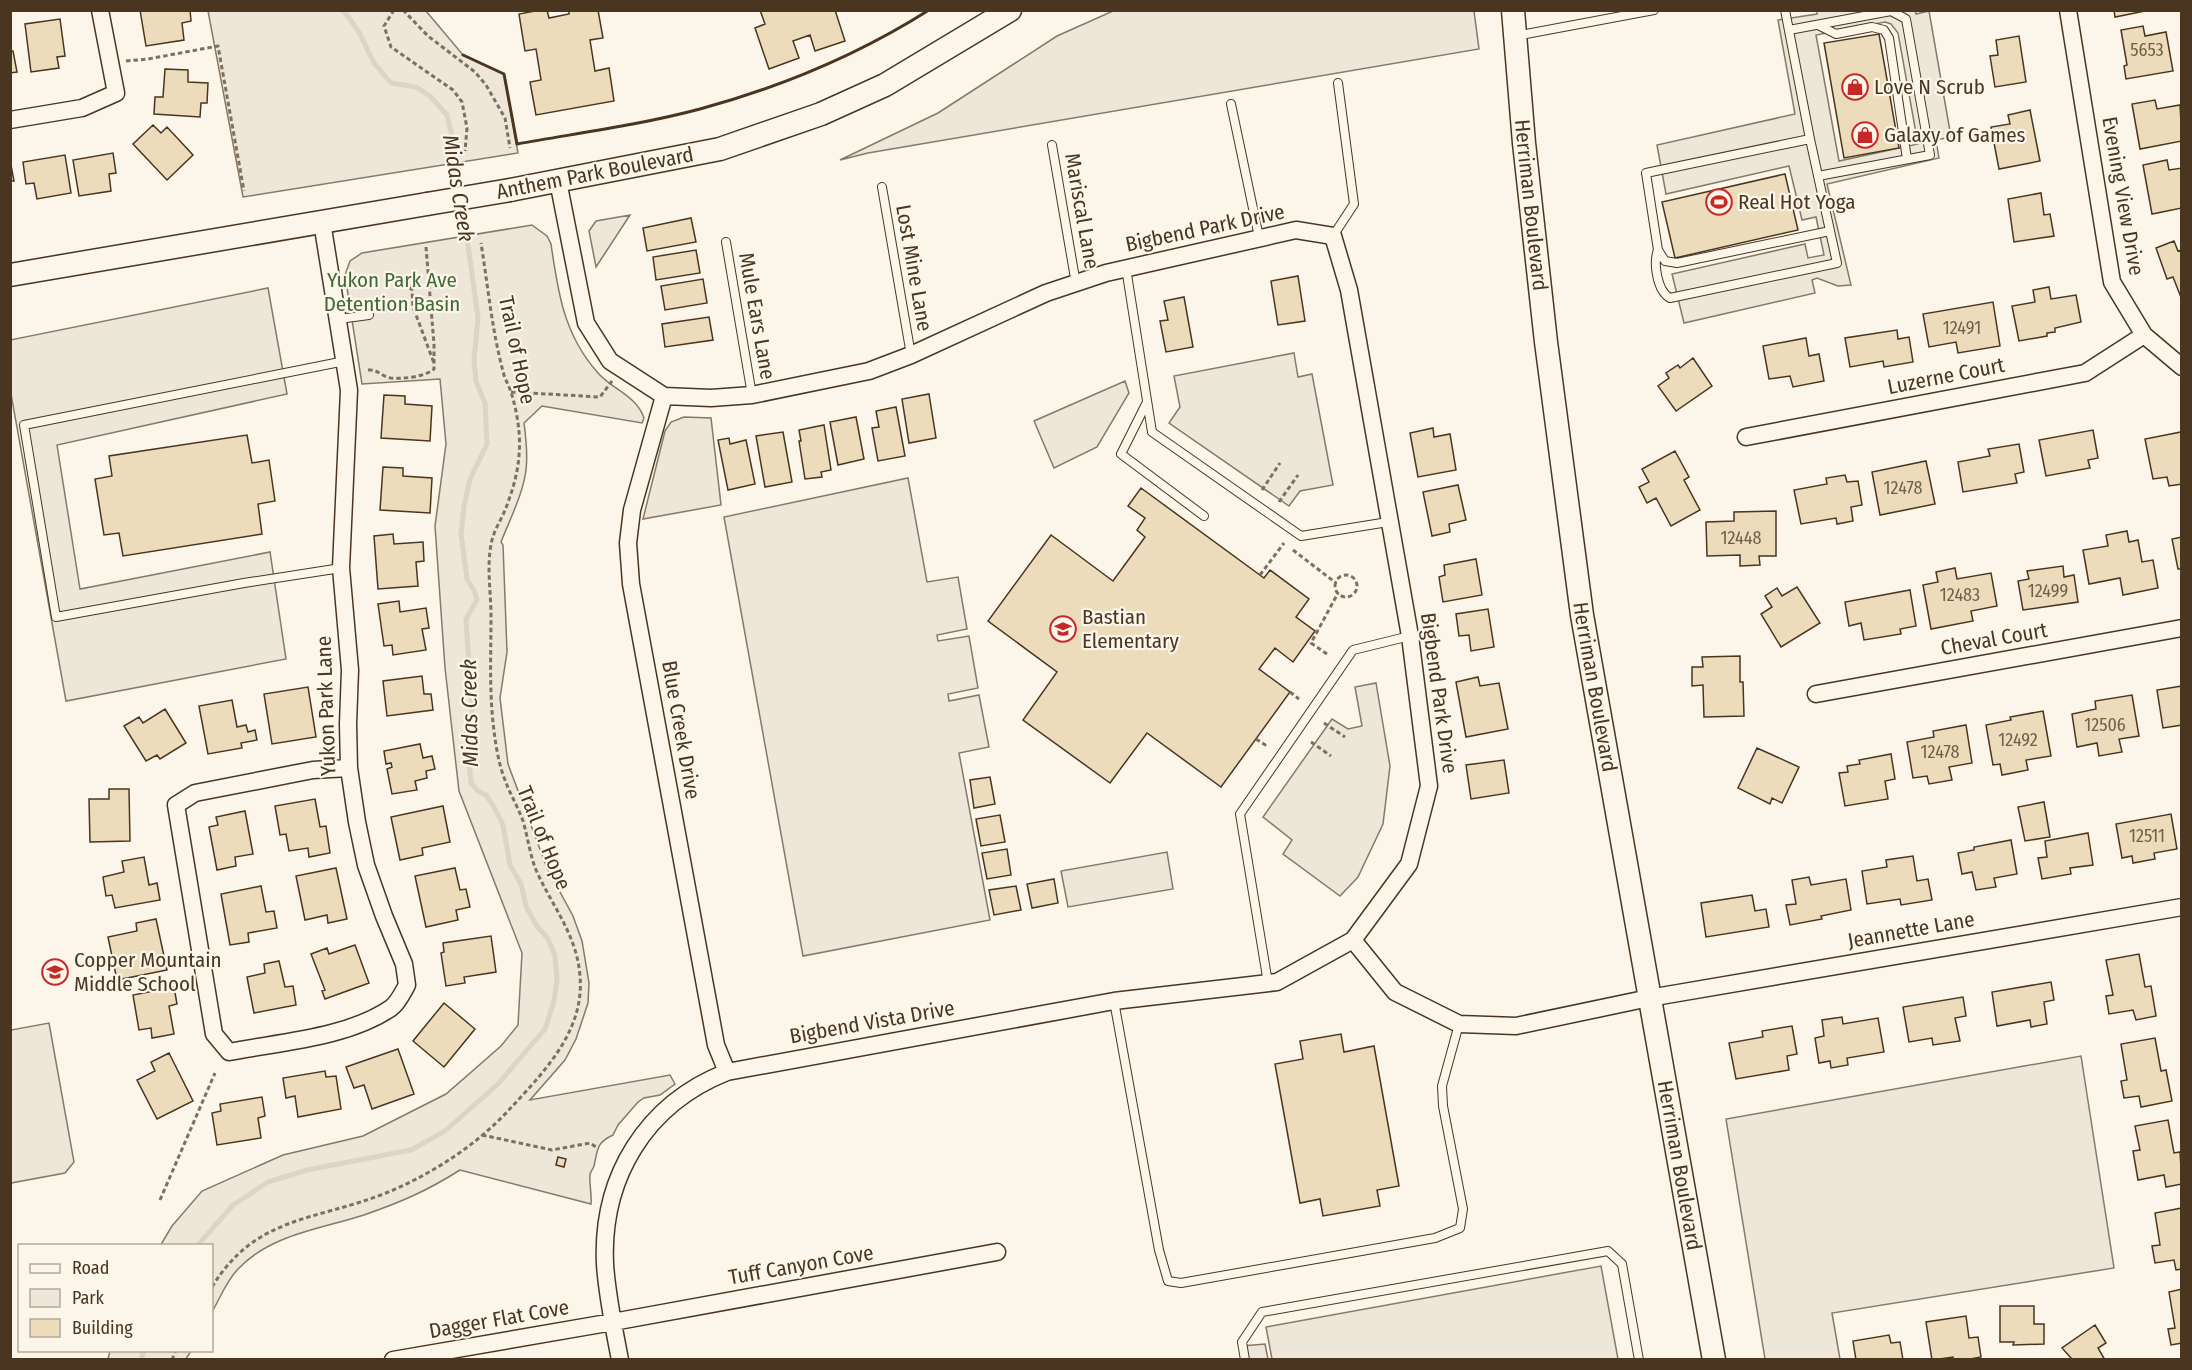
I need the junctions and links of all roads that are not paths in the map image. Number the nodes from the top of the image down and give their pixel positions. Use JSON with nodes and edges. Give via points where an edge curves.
{"nodes":[{"id":1,"x":100,"y":10,"type":"edge"},
{"id":2,"x":1010,"y":10,"type":"edge"},
{"id":3,"x":1513,"y":10,"type":"edge"},
{"id":4,"x":1654,"y":10,"type":"edge"},
{"id":5,"x":1785,"y":10,"type":"edge"},
{"id":6,"x":2068,"y":10,"type":"edge"},
{"id":7,"x":1623,"y":13,"type":"edge"},
{"id":8,"x":1818,"y":25,"type":"junction"},
{"id":9,"x":1789,"y":30,"type":"junction"},
{"id":10,"x":1515,"y":36,"type":"junction"},
{"id":11,"x":1338,"y":83,"type":"dead end"},
{"id":12,"x":1231,"y":104,"type":"dead end"},
{"id":13,"x":10,"y":120,"type":"edge"},
{"id":14,"x":1810,"y":139,"type":"junction"},
{"id":15,"x":1052,"y":145,"type":"dead end"},
{"id":16,"x":1907,"y":159,"type":"junction"},
{"id":17,"x":1818,"y":176,"type":"junction"},
{"id":18,"x":558,"y":181,"type":"junction"},
{"id":19,"x":882,"y":187,"type":"dead end"},
{"id":20,"x":322,"y":222,"type":"junction"},
{"id":21,"x":1830,"y":231,"type":"junction"},
{"id":22,"x":1333,"y":236,"type":"junction"},
{"id":23,"x":1258,"y":237,"type":"junction"},
{"id":24,"x":726,"y":242,"type":"dead end"},
{"id":25,"x":1658,"y":250,"type":"junction"},
{"id":26,"x":1126,"y":268,"type":"junction"},
{"id":27,"x":10,"y":275,"type":"edge"},
{"id":28,"x":1076,"y":284,"type":"junction"},
{"id":29,"x":369,"y":315,"type":"dead end"},
{"id":30,"x":339,"y":320,"type":"junction"},
{"id":31,"x":2144,"y":335,"type":"junction"},
{"id":32,"x":911,"y":355,"type":"junction"},
{"id":33,"x":345,"y":361,"type":"junction"},
{"id":34,"x":2181,"y":367,"type":"edge"},
{"id":35,"x":752,"y":395,"type":"junction"},
{"id":36,"x":664,"y":396,"type":"junction"},
{"id":37,"x":1147,"y":401,"type":"junction"},
{"id":38,"x":1746,"y":437,"type":"dead end"},
{"id":39,"x":1204,"y":516,"type":"dead end"},
{"id":40,"x":1389,"y":522,"type":"junction"},
{"id":41,"x":341,"y":568,"type":"junction"},
{"id":42,"x":2181,"y":627,"type":"edge"},
{"id":43,"x":1410,"y":636,"type":"junction"},
{"id":44,"x":1815,"y":694,"type":"dead end"},
{"id":45,"x":349,"y":768,"type":"junction"},
{"id":46,"x":2181,"y":907,"type":"edge"},
{"id":47,"x":1353,"y":940,"type":"junction"},
{"id":48,"x":1268,"y":983,"type":"junction"},
{"id":49,"x":1649,"y":998,"type":"junction"},
{"id":50,"x":1114,"y":1000,"type":"junction"},
{"id":51,"x":1459,"y":1024,"type":"junction"},
{"id":52,"x":727,"y":1072,"type":"junction"},
{"id":53,"x":997,"y":1252,"type":"dead end"},
{"id":54,"x":613,"y":1322,"type":"junction"},
{"id":55,"x":393,"y":1359,"type":"edge"},
{"id":56,"x":620,"y":1359,"type":"edge"},
{"id":57,"x":1245,"y":1359,"type":"edge"},
{"id":58,"x":1639,"y":1359,"type":"edge"},
{"id":59,"x":1714,"y":1359,"type":"edge"}],
"edges":[{"from":1,"to":13,"type":"street","via":[[116,93],[82,108]]},
{"from":2,"to":18,"type":"main road","name":"Anthem Park Boulevard","via":[[885,85],[821,114],[720,148]]},
{"from":3,"to":10,"type":"main road","name":"Herriman Boulevard"},
{"from":4,"to":7,"type":"lane"},
{"from":5,"to":9,"type":"lane"},
{"from":6,"to":31,"type":"street","name":"Evening View Drive","via":[[2112,282]]},
{"from":7,"to":10,"type":"lane"},
{"from":8,"to":9,"type":"lane"},
{"from":8,"to":16,"type":"lane","via":[[1836,34],[1872,27],[1884,30],[1889,38]]},
{"from":8,"to":16,"type":"lane","via":[[1891,11],[1906,19],[1930,154]]},
{"from":9,"to":14,"type":"lane"},
{"from":10,"to":49,"type":"main road","name":"Herriman Boulevard","via":[[1544,331],[1580,603]]},
{"from":11,"to":22,"type":"lane","via":[[1354,204]]},
{"from":12,"to":23,"type":"lane"},
{"from":14,"to":17,"type":"lane"},
{"from":14,"to":25,"type":"lane","via":[[1646,173]]},
{"from":15,"to":28,"type":"lane","name":"Mariscal Lane"},
{"from":16,"to":17,"type":"lane"},
{"from":17,"to":21,"type":"lane"},
{"from":18,"to":20,"type":"main road","name":"Anthem Park Boulevard","bridge":true},
{"from":18,"to":36,"type":"street","via":[[586,323],[610,361]]},
{"from":19,"to":32,"type":"lane","name":"Lost Mine Lane"},
{"from":20,"to":27,"type":"main road","name":"Anthem Park Boulevard"},
{"from":20,"to":30,"type":"street","name":"Yukon Park Lane"},
{"from":21,"to":25,"type":"lane","via":[[1677,263],[1665,261]]},
{"from":21,"to":25,"type":"lane","via":[[1837,263],[1677,298],[1670,298],[1661,290],[1655,257]]},
{"from":22,"to":23,"type":"street","name":"Bigbend Park Drive","via":[[1296,230]]},
{"from":22,"to":40,"type":"street","name":"Bigbend Park Drive","via":[[1349,291]]},
{"from":23,"to":26,"type":"street","name":"Bigbend Park Drive"},
{"from":24,"to":35,"type":"lane","name":"Mule Ears Lane"},
{"from":26,"to":28,"type":"street","name":"Bigbend Park Drive"},
{"from":26,"to":37,"type":"lane"},
{"from":28,"to":32,"type":"street","name":"Bigbend Park Drive","via":[[1046,293]]},
{"from":29,"to":30,"type":"lane"},
{"from":30,"to":33,"type":"street","name":"Yukon Park Lane"},
{"from":31,"to":34,"type":"street","name":"Evening View Drive"},
{"from":31,"to":38,"type":"street","name":"Luzerne Court","via":[[2085,373]]},
{"from":32,"to":35,"type":"street","name":"Bigbend Park Drive","via":[[869,371]]},
{"from":33,"to":41,"type":"street","name":"Yukon Park Lane","via":[[349,390]]},
{"from":33,"to":41,"type":"lane","via":[[24,425],[56,617]]},
{"from":35,"to":36,"type":"street","name":"Bigbend Park Drive"},
{"from":36,"to":52,"type":"street","name":"Blue Creek Drive","via":[[632,510],[628,543],[631,584],[716,1045]]},
{"from":37,"to":39,"type":"lane","via":[[1121,454]]},
{"from":37,"to":40,"type":"lane","via":[[1152,432],[1301,536]]},
{"from":40,"to":43,"type":"street","name":"Bigbend Park Drive"},
{"from":41,"to":45,"type":"street","name":"Yukon Park Lane","via":[[351,670]]},
{"from":42,"to":44,"type":"street","name":"Cheval Court"},
{"from":43,"to":47,"type":"street","name":"Bigbend Park Drive","via":[[1429,786],[1409,864]]},
{"from":43,"to":48,"type":"lane","via":[[1353,650],[1240,814]]},
{"from":45,"to":45,"type":"street","name":"Yukon Park Lane","via":[[366,865],[404,964],[407,985],[393,1006],[363,1022],[333,1032],[229,1052],[214,1034],[176,805],[195,793],[313,770]]},
{"from":46,"to":49,"type":"street","name":"Jeannette Lane"},
{"from":47,"to":48,"type":"street","name":"Bigbend Vista Drive","via":[[1277,982]]},
{"from":47,"to":51,"type":"street","via":[[1395,992]]},
{"from":48,"to":50,"type":"street","name":"Bigbend Vista Drive"},
{"from":49,"to":51,"type":"street","name":"Jeannette Lane","via":[[1516,1026]]},
{"from":49,"to":59,"type":"main road","name":"Herriman Boulevard"},
{"from":50,"to":51,"type":"lane","via":[[1159,1250],[1168,1281],[1181,1283],[1435,1238],[1460,1228],[1463,1209],[1444,1117],[1442,1086]]},
{"from":50,"to":52,"type":"street","name":"Bigbend Vista Drive"},
{"from":52,"to":54,"type":"street","name":"Bigbend Vista Drive","via":[[693,1088],[666,1108],[634,1146],[616,1181],[605,1244]]},
{"from":53,"to":54,"type":"street","name":"Tuff Canyon Cove"},
{"from":54,"to":55,"type":"street","name":"Dagger Flat Cove"},
{"from":54,"to":56,"type":"street","name":"Bigbend Vista Drive"},
{"from":57,"to":58,"type":"lane","via":[[1242,1342],[1262,1312],[1608,1251],[1622,1264]]}]}
